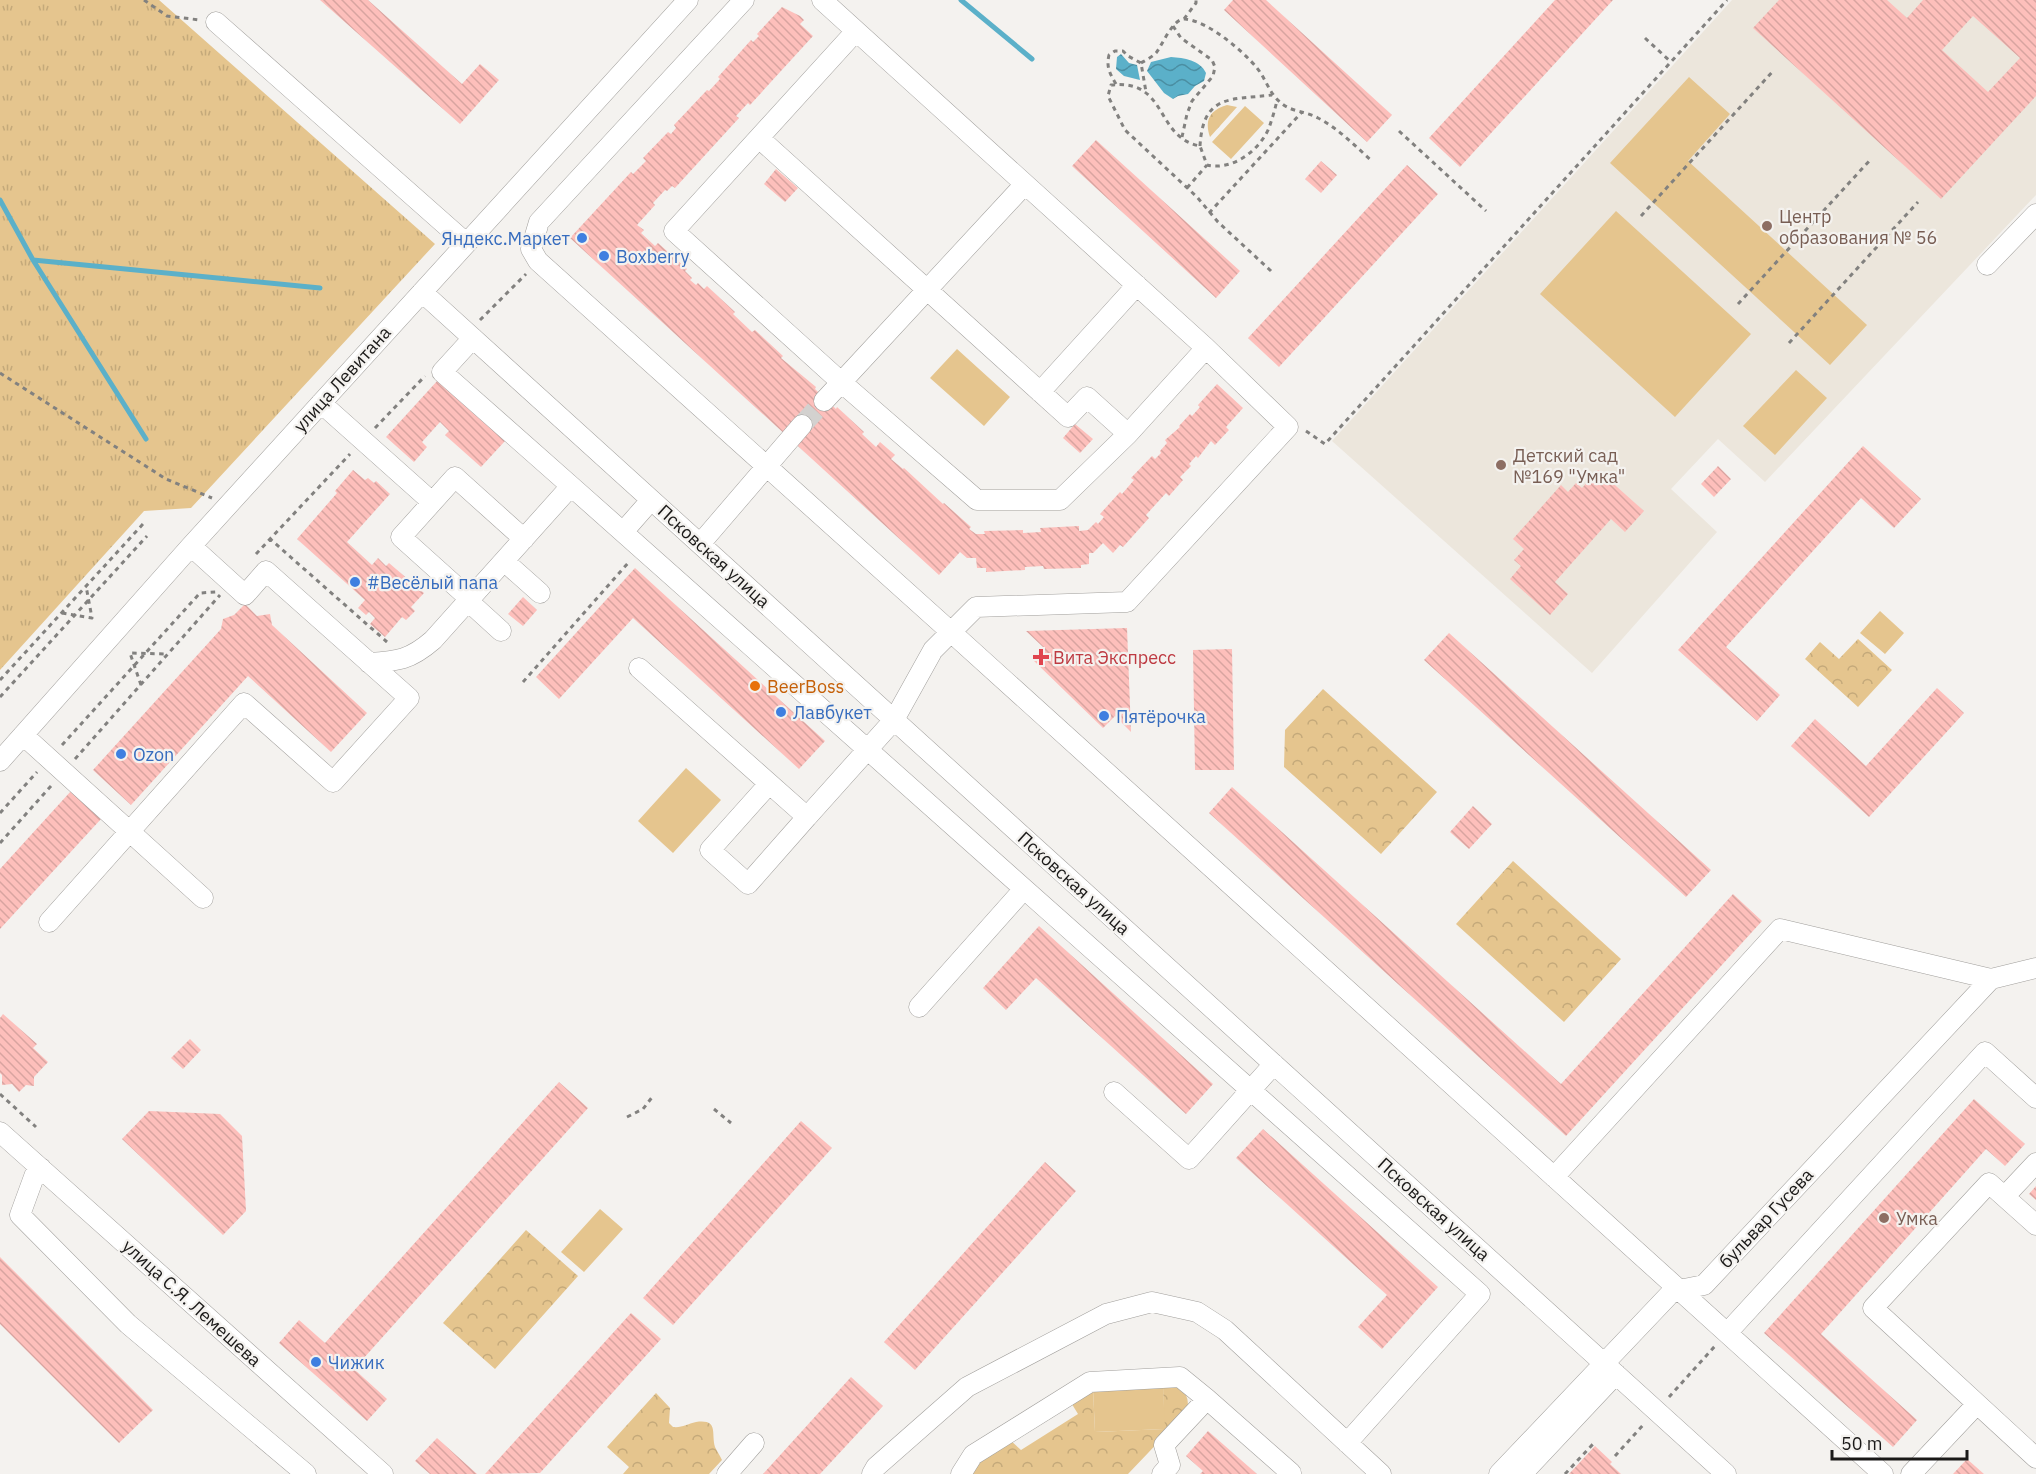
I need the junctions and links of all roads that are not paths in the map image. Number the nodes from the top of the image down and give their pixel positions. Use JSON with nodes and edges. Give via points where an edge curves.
{"nodes":[{"id":1,"x":688,"y":0,"type":"edge"},
{"id":2,"x":744,"y":0,"type":"edge"},
{"id":3,"x":822,"y":0,"type":"edge"},
{"id":4,"x":216,"y":22,"type":"road end"},
{"id":5,"x":856,"y":31,"type":"junction"},
{"id":6,"x":759,"y":138,"type":"junction"},
{"id":7,"x":1025,"y":184,"type":"junction"},
{"id":8,"x":2036,"y":214,"type":"edge"},
{"id":9,"x":466,"y":243,"type":"junction"},
{"id":10,"x":1987,"y":265,"type":"dead end"},
{"id":11,"x":1137,"y":285,"type":"junction"},
{"id":12,"x":927,"y":290,"type":"junction"},
{"id":13,"x":422,"y":292,"type":"junction"},
{"id":14,"x":470,"y":335,"type":"junction"},
{"id":15,"x":1206,"y":348,"type":"junction"},
{"id":16,"x":841,"y":382,"type":"junction"},
{"id":17,"x":1040,"y":392,"type":"junction"},
{"id":18,"x":824,"y":401,"type":"tunnel mouth"},
{"id":19,"x":321,"y":403,"type":"junction"},
{"id":20,"x":802,"y":425,"type":"tunnel mouth"},
{"id":21,"x":1128,"y":434,"type":"junction"},
{"id":22,"x":767,"y":467,"type":"junction"},
{"id":23,"x":571,"y":486,"type":"junction"},
{"id":24,"x":651,"y":500,"type":"junction"},
{"id":25,"x":432,"y":502,"type":"junction"},
{"id":26,"x":623,"y":532,"type":"junction"},
{"id":27,"x":524,"y":539,"type":"junction"},
{"id":28,"x":700,"y":544,"type":"junction"},
{"id":29,"x":190,"y":546,"type":"junction"},
{"id":30,"x":504,"y":561,"type":"junction"},
{"id":31,"x":540,"y":593,"type":"dead end"},
{"id":32,"x":469,"y":600,"type":"junction"},
{"id":33,"x":501,"y":631,"type":"dead end"},
{"id":34,"x":951,"y":632,"type":"junction"},
{"id":35,"x":369,"y":663,"type":"junction"},
{"id":36,"x":639,"y":668,"type":"dead end"},
{"id":37,"x":894,"y":720,"type":"junction"},
{"id":38,"x":23,"y":735,"type":"junction"},
{"id":39,"x":867,"y":749,"type":"junction"},
{"id":40,"x":0,"y":761,"type":"edge"},
{"id":41,"x":769,"y":784,"type":"junction"},
{"id":42,"x":807,"y":817,"type":"junction"},
{"id":43,"x":130,"y":832,"type":"junction"},
{"id":44,"x":1024,"y":889,"type":"junction"},
{"id":45,"x":203,"y":898,"type":"dead end"},
{"id":46,"x":49,"y":922,"type":"dead end"},
{"id":47,"x":2036,"y":968,"type":"edge"},
{"id":48,"x":1991,"y":979,"type":"junction"},
{"id":49,"x":919,"y":1007,"type":"dead end"},
{"id":50,"x":1274,"y":1064,"type":"junction"},
{"id":51,"x":1251,"y":1090,"type":"junction"},
{"id":52,"x":1114,"y":1092,"type":"dead end"},
{"id":53,"x":2036,"y":1098,"type":"edge"},
{"id":54,"x":0,"y":1132,"type":"edge"},
{"id":55,"x":2036,"y":1163,"type":"edge"},
{"id":56,"x":41,"y":1168,"type":"junction"},
{"id":57,"x":1554,"y":1178,"type":"junction"},
{"id":58,"x":2004,"y":1196,"type":"junction"},
{"id":59,"x":2036,"y":1225,"type":"edge"},
{"id":60,"x":1679,"y":1290,"type":"junction"},
{"id":61,"x":1727,"y":1334,"type":"junction"},
{"id":62,"x":1610,"y":1369,"type":"junction"},
{"id":63,"x":1207,"y":1399,"type":"junction"},
{"id":64,"x":1977,"y":1404,"type":"junction"},
{"id":65,"x":754,"y":1443,"type":"dead end"},
{"id":66,"x":1347,"y":1443,"type":"junction"},
{"id":67,"x":2036,"y":1458,"type":"edge"},
{"id":68,"x":306,"y":1474,"type":"edge"},
{"id":69,"x":383,"y":1474,"type":"edge"},
{"id":70,"x":727,"y":1474,"type":"edge"},
{"id":71,"x":872,"y":1474,"type":"edge"},
{"id":72,"x":961,"y":1474,"type":"edge"},
{"id":73,"x":1162,"y":1474,"type":"edge"},
{"id":74,"x":1290,"y":1474,"type":"edge"},
{"id":75,"x":1381,"y":1474,"type":"edge"},
{"id":76,"x":1499,"y":1474,"type":"edge"},
{"id":77,"x":1522,"y":1474,"type":"edge"},
{"id":78,"x":1726,"y":1474,"type":"edge"},
{"id":79,"x":1883,"y":1474,"type":"edge"},
{"id":80,"x":1911,"y":1474,"type":"edge"}],
"edges":[{"from":1,"to":9,"type":"street","name":"улица Левитана"},
{"from":2,"to":22,"type":"street","via":[[539,222],[531,249],[538,261]]},
{"from":3,"to":5,"type":"street"},
{"from":4,"to":9,"type":"street"},
{"from":5,"to":6,"type":"street"},
{"from":5,"to":7,"type":"street"},
{"from":6,"to":12,"type":"street"},
{"from":6,"to":16,"type":"street","via":[[674,231]]},
{"from":7,"to":11,"type":"street"},
{"from":7,"to":12,"type":"street"},
{"from":8,"to":10,"type":"street"},
{"from":9,"to":13,"type":"street","name":"улица Левитана"},
{"from":11,"to":15,"type":"street"},
{"from":11,"to":17,"type":"street"},
{"from":12,"to":16,"type":"street"},
{"from":12,"to":17,"type":"street"},
{"from":13,"to":14,"type":"street","name":"Псковская улица"},
{"from":13,"to":19,"type":"street","name":"улица Левитана"},
{"from":14,"to":23,"type":"street","via":[[442,372]]},
{"from":14,"to":24,"type":"street","name":"Псковская улица"},
{"from":15,"to":21,"type":"street"},
{"from":15,"to":34,"type":"street","via":[[1288,427],[1127,602],[976,607]]},
{"from":16,"to":18,"type":"street"},
{"from":16,"to":21,"type":"street","via":[[977,500],[1060,501]]},
{"from":17,"to":21,"type":"street","via":[[1068,417],[1087,397]]},
{"from":19,"to":25,"type":"street"},
{"from":19,"to":29,"type":"street","name":"улица Левитана"},
{"from":20,"to":22,"type":"street"},
{"from":22,"to":28,"type":"street"},
{"from":22,"to":34,"type":"street"},
{"from":23,"to":26,"type":"street"},
{"from":23,"to":27,"type":"street"},
{"from":24,"to":26,"type":"street"},
{"from":24,"to":28,"type":"street","name":"Псковская улица"},
{"from":25,"to":27,"type":"street","via":[[455,477]]},
{"from":25,"to":32,"type":"street","via":[[401,537]]},
{"from":26,"to":39,"type":"street"},
{"from":27,"to":30,"type":"street"},
{"from":28,"to":37,"type":"street","name":"Псковская улица"},
{"from":29,"to":35,"type":"street","via":[[245,594],[266,572]]},
{"from":29,"to":38,"type":"street","name":"улица Левитана"},
{"from":30,"to":31,"type":"street"},
{"from":30,"to":32,"type":"street"},
{"from":32,"to":33,"type":"street"},
{"from":32,"to":35,"type":"street","via":[[417,654],[395,662]]},
{"from":34,"to":37,"type":"street","via":[[933,650]]},
{"from":34,"to":57,"type":"street"},
{"from":35,"to":43,"type":"street","via":[[409,698],[333,782],[244,703]]},
{"from":36,"to":41,"type":"street"},
{"from":37,"to":39,"type":"street"},
{"from":37,"to":50,"type":"street","name":"Псковская улица"},
{"from":38,"to":40,"type":"street","name":"улица Левитана"},
{"from":38,"to":43,"type":"street"},
{"from":39,"to":42,"type":"street"},
{"from":39,"to":44,"type":"street"},
{"from":41,"to":42,"type":"street"},
{"from":41,"to":42,"type":"street","via":[[710,850],[748,884]]},
{"from":43,"to":45,"type":"street"},
{"from":43,"to":46,"type":"street"},
{"from":44,"to":49,"type":"street"},
{"from":44,"to":51,"type":"street"},
{"from":47,"to":48,"type":"street"},
{"from":48,"to":57,"type":"street","via":[[1780,929]]},
{"from":48,"to":60,"type":"street","name":"бульвар Гусева","via":[[1704,1285]]},
{"from":50,"to":51,"type":"street"},
{"from":50,"to":62,"type":"street","name":"Псковская улица"},
{"from":51,"to":52,"type":"street","via":[[1189,1159]]},
{"from":51,"to":66,"type":"street","via":[[1480,1293]]},
{"from":53,"to":61,"type":"street","via":[[1985,1052]]},
{"from":54,"to":56,"type":"street","name":"улица С.Я. Лемешева"},
{"from":55,"to":58,"type":"street"},
{"from":56,"to":68,"type":"street","via":[[35,1174],[21,1215],[128,1324]]},
{"from":56,"to":69,"type":"street","name":"улица С.Я. Лемешева"},
{"from":57,"to":60,"type":"street"},
{"from":58,"to":59,"type":"street"},
{"from":58,"to":64,"type":"street","via":[[1989,1183],[1873,1308]]},
{"from":60,"to":61,"type":"street"},
{"from":60,"to":62,"type":"street","name":"бульвар Гусева","via":[[1670,1294]]},
{"from":61,"to":79,"type":"street"},
{"from":62,"to":76,"type":"street","name":"бульвар Гусева"},
{"from":62,"to":77,"type":"street"},
{"from":62,"to":78,"type":"street","name":"Псковская улица"},
{"from":63,"to":72,"type":"street","via":[[1180,1377],[1090,1382],[973,1455]]},
{"from":63,"to":73,"type":"street","via":[[1164,1446],[1170,1465]]},
{"from":63,"to":74,"type":"street"},
{"from":64,"to":67,"type":"street"},
{"from":64,"to":80,"type":"street"},
{"from":65,"to":70,"type":"street"},
{"from":66,"to":71,"type":"street","via":[[1225,1330],[1197,1312],[1152,1302],[1106,1314],[967,1387]]},
{"from":66,"to":75,"type":"street"}]}
